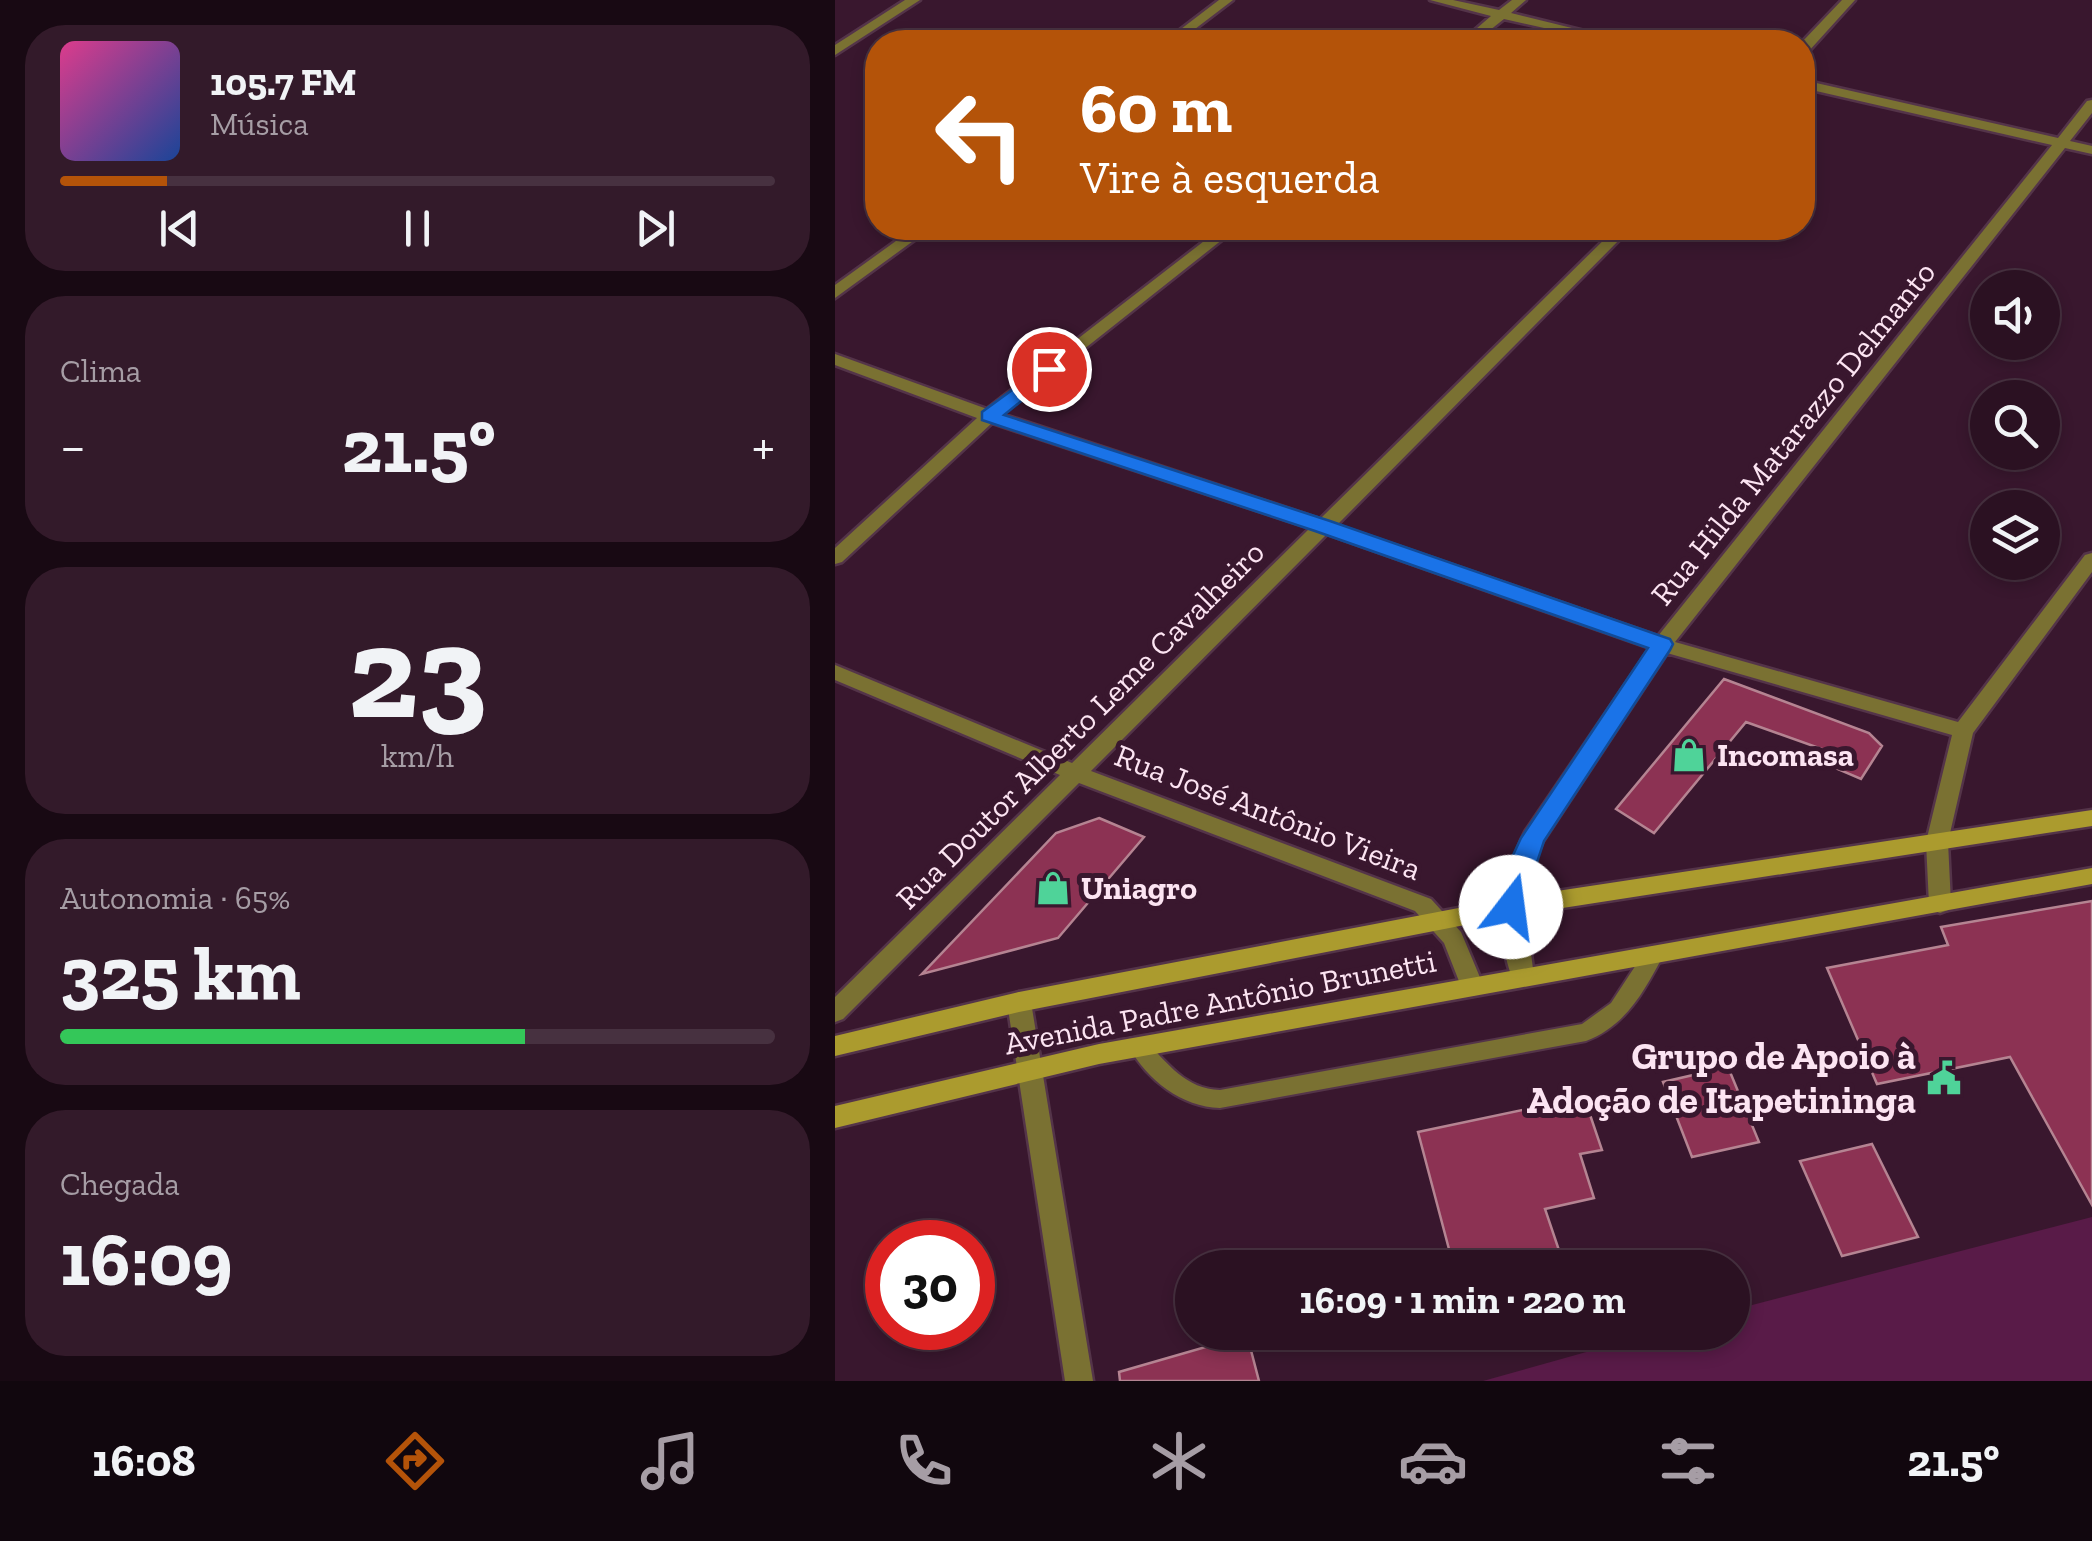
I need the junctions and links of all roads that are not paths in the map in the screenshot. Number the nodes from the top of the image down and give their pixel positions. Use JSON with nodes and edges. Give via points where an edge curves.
{"nodes":[{"id":1,"x":915,"y":0,"type":"edge"},
{"id":2,"x":1227,"y":0,"type":"edge"},
{"id":3,"x":1436,"y":0,"type":"edge"},
{"id":4,"x":1520,"y":0,"type":"edge"},
{"id":5,"x":1849,"y":0,"type":"edge"},
{"id":6,"x":1501,"y":15,"type":"junction"},
{"id":7,"x":868,"y":30,"type":"edge"},
{"id":8,"x":1186,"y":30,"type":"edge"},
{"id":9,"x":1482,"y":30,"type":"edge"},
{"id":10,"x":1568,"y":30,"type":"edge"},
{"id":11,"x":865,"y":32,"type":"edge"},
{"id":12,"x":1815,"y":36,"type":"edge"},
{"id":13,"x":835,"y":51,"type":"edge"},
{"id":14,"x":1815,"y":87,"type":"edge"},
{"id":15,"x":2092,"y":104,"type":"edge"},
{"id":16,"x":2063,"y":144,"type":"junction"},
{"id":17,"x":2092,"y":150,"type":"edge"},
{"id":18,"x":907,"y":240,"type":"edge"},
{"id":19,"x":1215,"y":240,"type":"edge"},
{"id":20,"x":1612,"y":240,"type":"edge"},
{"id":21,"x":835,"y":293,"type":"edge"},
{"id":22,"x":835,"y":359,"type":"edge"},
{"id":23,"x":989,"y":416,"type":"junction"},
{"id":24,"x":1323,"y":526,"type":"junction"},
{"id":25,"x":835,"y":558,"type":"edge"},
{"id":26,"x":2092,"y":559,"type":"edge"},
{"id":27,"x":1662,"y":644,"type":"junction"},
{"id":28,"x":835,"y":672,"type":"edge"},
{"id":29,"x":1963,"y":731,"type":"junction"},
{"id":30,"x":1075,"y":773,"type":"junction"},
{"id":31,"x":2092,"y":818,"type":"edge"},
{"id":32,"x":1937,"y":842,"type":"junction"},
{"id":33,"x":2092,"y":876,"type":"edge"},
{"id":34,"x":1940,"y":904,"type":"junction"},
{"id":35,"x":1511,"y":907,"type":"junction"},
{"id":36,"x":1442,"y":922,"type":"junction"},
{"id":37,"x":1653,"y":954,"type":"junction"},
{"id":38,"x":1523,"y":976,"type":"junction"},
{"id":39,"x":1472,"y":987,"type":"junction"},
{"id":40,"x":1019,"y":1002,"type":"junction"},
{"id":41,"x":835,"y":1012,"type":"edge"},
{"id":42,"x":835,"y":1046,"type":"edge"},
{"id":43,"x":1139,"y":1047,"type":"junction"},
{"id":44,"x":1030,"y":1070,"type":"junction"},
{"id":45,"x":835,"y":1117,"type":"edge"},
{"id":46,"x":1079,"y":1381,"type":"edge"}],
"edges":[{"from":1,"to":7,"type":"street"},
{"from":2,"to":8,"type":"street"},
{"from":3,"to":6,"type":"street"},
{"from":4,"to":6,"type":"street"},
{"from":5,"to":12,"type":"street"},
{"from":6,"to":9,"type":"street"},
{"from":6,"to":10,"type":"street"},
{"from":11,"to":13,"type":"street"},
{"from":14,"to":16,"type":"street"},
{"from":15,"to":16,"type":"street","name":"Rua Hilda Matarazzo Delmanto"},
{"from":16,"to":17,"type":"street"},
{"from":16,"to":27,"type":"street","name":"Rua Hilda Matarazzo Delmanto"},
{"from":18,"to":21,"type":"street"},
{"from":19,"to":23,"type":"street"},
{"from":20,"to":24,"type":"street","name":"Rua Doutor Alberto Leme Cavalheiro"},
{"from":22,"to":23,"type":"street"},
{"from":23,"to":24,"type":"street"},
{"from":23,"to":25,"type":"street"},
{"from":24,"to":27,"type":"street"},
{"from":24,"to":30,"type":"street","name":"Rua Doutor Alberto Leme Cavalheiro"},
{"from":26,"to":29,"type":"street"},
{"from":27,"to":29,"type":"street"},
{"from":27,"to":35,"type":"street","name":"Rua Hilda Matarazzo Delmanto","via":[[1533,838]]},
{"from":28,"to":30,"type":"street","name":"Rua José Antônio Vieira"},
{"from":29,"to":32,"type":"street"},
{"from":30,"to":36,"type":"street","name":"Rua José Antônio Vieira","via":[[1398,893]]},
{"from":30,"to":41,"type":"street","name":"Rua Doutor Alberto Leme Cavalheiro"},
{"from":31,"to":32,"type":"main road","name":"Avenida Padre Antônio Brunetti"},
{"from":32,"to":34,"type":"street"},
{"from":32,"to":35,"type":"main road","name":"Avenida Padre Antônio Brunetti"},
{"from":33,"to":34,"type":"main road","name":"Avenida Padre Antônio Brunetti"},
{"from":34,"to":37,"type":"main road","name":"Avenida Padre Antônio Brunetti"},
{"from":35,"to":36,"type":"main road","name":"Avenida Padre Antônio Brunetti"},
{"from":35,"to":38,"type":"street","name":"Rua Hilda Matarazzo Delmanto"},
{"from":36,"to":39,"type":"street","name":"Rua José Antônio Vieira"},
{"from":36,"to":40,"type":"main road","name":"Avenida Padre Antônio Brunetti"},
{"from":37,"to":38,"type":"main road","name":"Avenida Padre Antônio Brunetti"},
{"from":37,"to":43,"type":"lane","via":[[1625,1006],[1586,1032],[1220,1100],[1187,1095]]},
{"from":38,"to":39,"type":"main road","name":"Avenida Padre Antônio Brunetti"},
{"from":39,"to":43,"type":"main road","name":"Avenida Padre Antônio Brunetti"},
{"from":40,"to":42,"type":"main road","name":"Avenida Padre Antônio Brunetti"},
{"from":40,"to":44,"type":"street"},
{"from":43,"to":44,"type":"main road","name":"Avenida Padre Antônio Brunetti"},
{"from":44,"to":45,"type":"main road","name":"Avenida Padre Antônio Brunetti"},
{"from":44,"to":46,"type":"street"}]}
